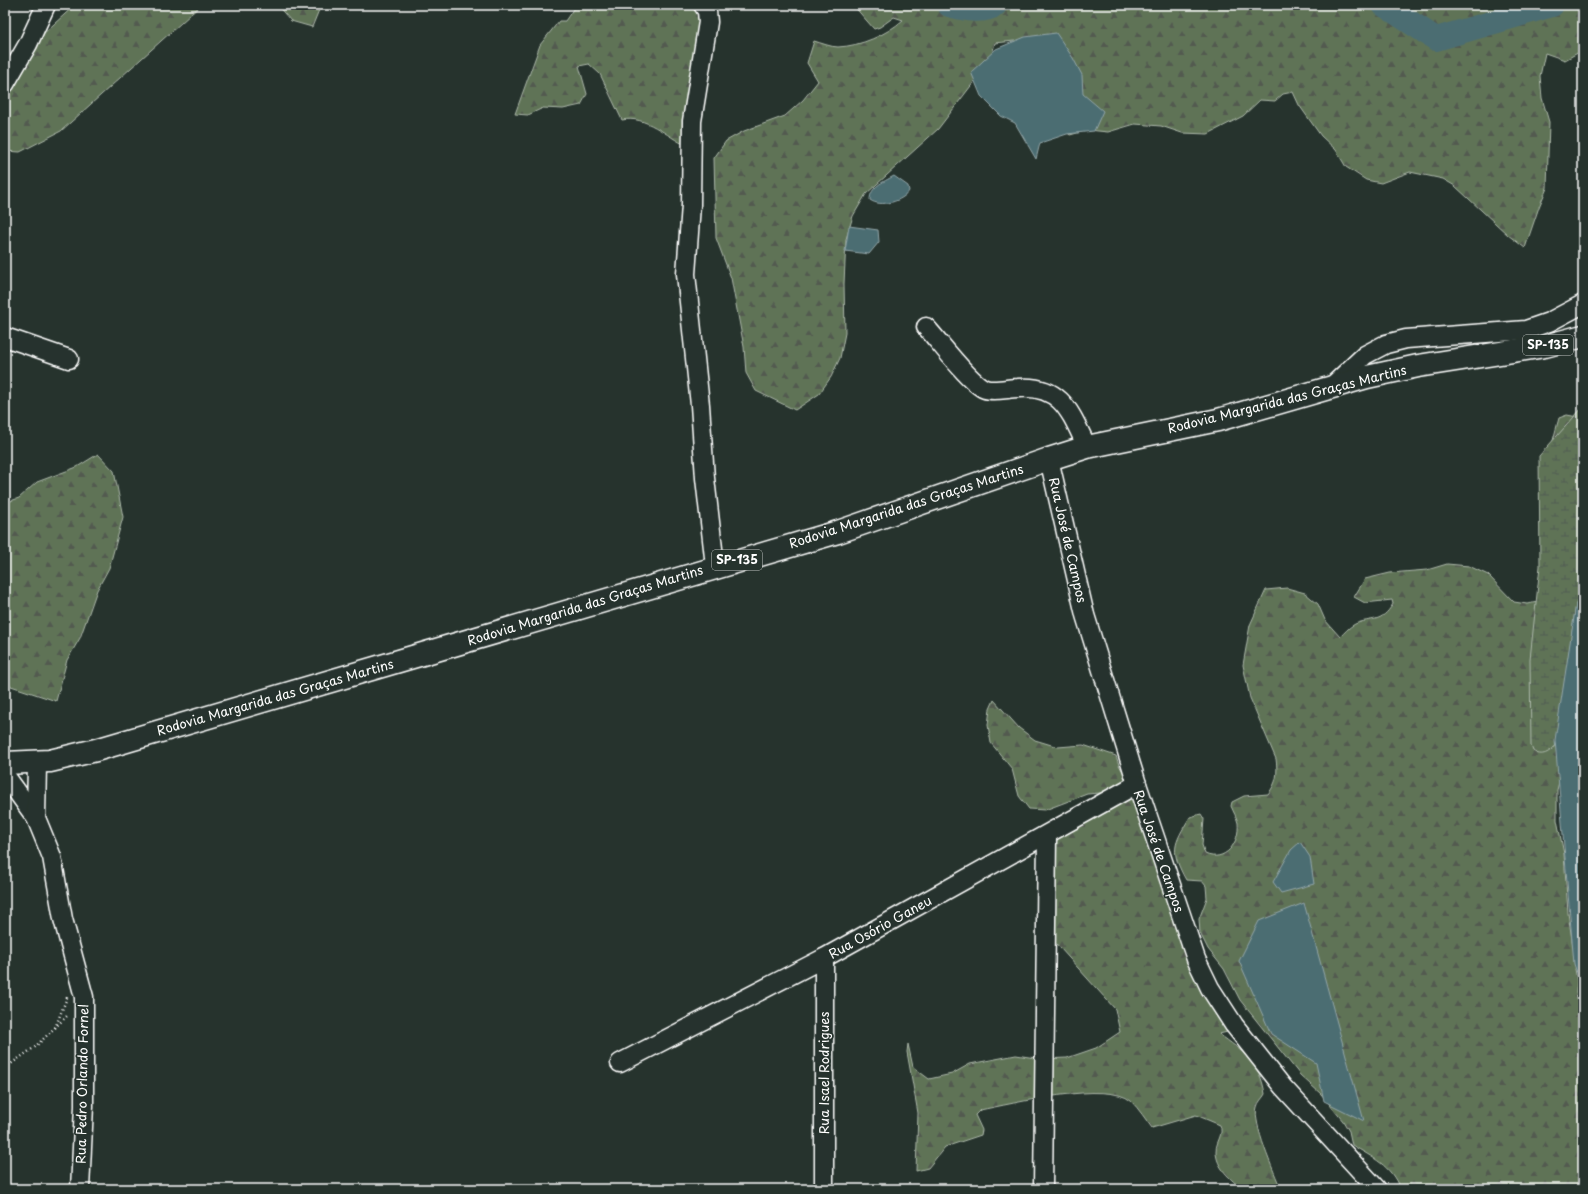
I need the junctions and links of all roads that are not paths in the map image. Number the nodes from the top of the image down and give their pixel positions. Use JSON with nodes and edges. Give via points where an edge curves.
{"nodes":[{"id":1,"x":46,"y":5,"type":"edge"},
{"id":2,"x":704,"y":5,"type":"edge"},
{"id":3,"x":5,"y":84,"type":"edge"},
{"id":4,"x":1583,"y":304,"type":"edge"},
{"id":5,"x":926,"y":327,"type":"dead end"},
{"id":6,"x":1583,"y":336,"type":"edge"},
{"id":7,"x":5,"y":337,"type":"edge"},
{"id":8,"x":69,"y":359,"type":"dead end"},
{"id":9,"x":1330,"y":388,"type":"junction"},
{"id":10,"x":1087,"y":447,"type":"junction"},
{"id":11,"x":1049,"y":458,"type":"junction"},
{"id":12,"x":715,"y":566,"type":"junction"},
{"id":13,"x":37,"y":763,"type":"junction"},
{"id":14,"x":5,"y":764,"type":"edge"},
{"id":15,"x":5,"y":775,"type":"edge"},
{"id":16,"x":1136,"y":784,"type":"junction"},
{"id":17,"x":36,"y":818,"type":"junction"},
{"id":18,"x":1047,"y":835,"type":"junction"},
{"id":19,"x":824,"y":958,"type":"junction"},
{"id":20,"x":620,"y":1063,"type":"dead end"},
{"id":21,"x":80,"y":1189,"type":"edge"},
{"id":22,"x":824,"y":1189,"type":"edge"},
{"id":23,"x":1043,"y":1189,"type":"edge"},
{"id":24,"x":1377,"y":1189,"type":"edge"}],
"edges":[{"from":1,"to":3,"type":"street"},
{"from":2,"to":12,"type":"street","via":[[708,22],[692,121],[691,205],[686,287]]},
{"from":4,"to":9,"type":"street","via":[[1549,322],[1520,331],[1406,340],[1386,344],[1365,355]]},
{"from":5,"to":10,"type":"street","via":[[984,389],[1035,387],[1048,391],[1064,403]]},
{"from":6,"to":9,"type":"main road","name":"Rodovia Margarida das Graças Martins","number":"SP-135","via":[[1545,346],[1418,366]]},
{"from":7,"to":8,"type":"street"},
{"from":9,"to":10,"type":"main road","name":"Rodovia Margarida das Graças Martins","number":"SP-135","via":[[1218,420]]},
{"from":10,"to":11,"type":"main road","name":"Rodovia Margarida das Graças Martins","number":"SP-135"},
{"from":11,"to":12,"type":"main road","name":"Rodovia Margarida das Graças Martins","number":"SP-135","via":[[838,532]]},
{"from":11,"to":16,"type":"street","name":"Rua José de Campos","via":[[1085,615]]},
{"from":12,"to":13,"type":"main road","name":"Rodovia Margarida das Graças Martins","number":"SP-135","via":[[96,750]]},
{"from":13,"to":14,"type":"main road","name":"Rodovia Margarida das Graças Martins","number":"SP-135"},
{"from":13,"to":17,"type":"street","name":"Rua Pedro Orlando Fornel"},
{"from":15,"to":17,"type":"street","name":"Rua Pedro Orlando Fornel"},
{"from":16,"to":18,"type":"street","name":"Rua Osório Ganeu"},
{"from":16,"to":24,"type":"street","name":"Rua José de Campos","via":[[1196,959],[1210,988],[1234,1025],[1283,1087]]},
{"from":17,"to":21,"type":"street","name":"Rua Pedro Orlando Fornel","via":[[52,857],[63,919],[84,997],[84,1106]]},
{"from":18,"to":19,"type":"street","name":"Rua Osório Ganeu"},
{"from":18,"to":23,"type":"street"},
{"from":19,"to":20,"type":"street","name":"Rua Osório Ganeu"},
{"from":19,"to":22,"type":"street","name":"Rua Isael Rodrigues"}]}
